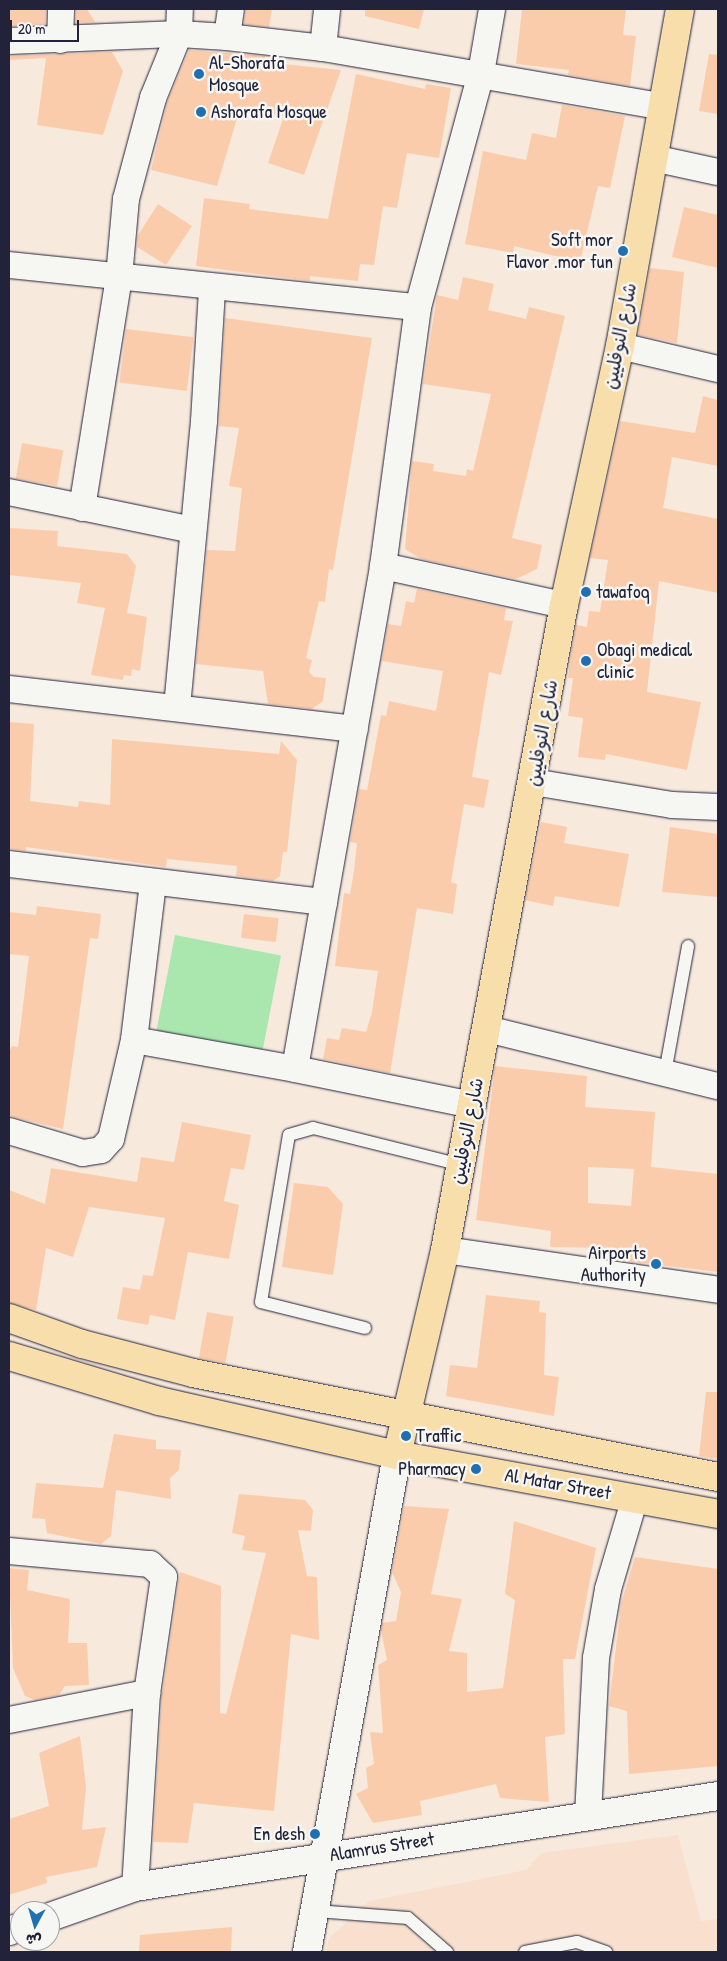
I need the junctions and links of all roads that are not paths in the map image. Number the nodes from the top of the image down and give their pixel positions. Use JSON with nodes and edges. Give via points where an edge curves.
{"nodes":[{"id":1,"x":61,"y":9,"type":"edge"},
{"id":2,"x":231,"y":9,"type":"edge"},
{"id":3,"x":327,"y":9,"type":"edge"},
{"id":4,"x":492,"y":9,"type":"edge"},
{"id":5,"x":680,"y":9,"type":"edge"},
{"id":6,"x":179,"y":21,"type":"edge"},
{"id":7,"x":228,"y":37,"type":"junction"},
{"id":8,"x":60,"y":40,"type":"junction"},
{"id":9,"x":9,"y":41,"type":"edge"},
{"id":10,"x":323,"y":48,"type":"junction"},
{"id":11,"x":481,"y":73,"type":"junction"},
{"id":12,"x":663,"y":107,"type":"junction"},
{"id":13,"x":653,"y":158,"type":"junction"},
{"id":14,"x":718,"y":172,"type":"edge"},
{"id":15,"x":9,"y":265,"type":"edge"},
{"id":16,"x":119,"y":277,"type":"junction"},
{"id":17,"x":212,"y":289,"type":"junction"},
{"id":18,"x":418,"y":307,"type":"junction"},
{"id":19,"x":620,"y":346,"type":"junction"},
{"id":20,"x":718,"y":369,"type":"edge"},
{"id":21,"x":9,"y":492,"type":"edge"},
{"id":22,"x":82,"y":508,"type":"junction"},
{"id":23,"x":192,"y":530,"type":"junction"},
{"id":24,"x":383,"y":566,"type":"junction"},
{"id":25,"x":564,"y":604,"type":"junction"},
{"id":26,"x":9,"y":689,"type":"edge"},
{"id":27,"x":177,"y":707,"type":"junction"},
{"id":28,"x":355,"y":729,"type":"junction"},
{"id":29,"x":533,"y":782,"type":"junction"},
{"id":30,"x":718,"y":807,"type":"edge"},
{"id":31,"x":9,"y":864,"type":"edge"},
{"id":32,"x":153,"y":882,"type":"junction"},
{"id":33,"x":324,"y":902,"type":"junction"},
{"id":34,"x":688,"y":946,"type":"dead end"},
{"id":35,"x":487,"y":1029,"type":"junction"},
{"id":36,"x":134,"y":1040,"type":"junction"},
{"id":37,"x":295,"y":1069,"type":"junction"},
{"id":38,"x":665,"y":1073,"type":"junction"},
{"id":39,"x":718,"y":1086,"type":"edge"},
{"id":40,"x":472,"y":1106,"type":"junction"},
{"id":41,"x":9,"y":1131,"type":"edge"},
{"id":42,"x":461,"y":1164,"type":"junction"},
{"id":43,"x":445,"y":1250,"type":"junction"},
{"id":44,"x":718,"y":1290,"type":"edge"},
{"id":45,"x":9,"y":1318,"type":"edge"},
{"id":46,"x":365,"y":1328,"type":"dead end"},
{"id":47,"x":9,"y":1356,"type":"edge"},
{"id":48,"x":407,"y":1417,"type":"junction"},
{"id":49,"x":397,"y":1455,"type":"junction"},
{"id":50,"x":718,"y":1477,"type":"edge"},
{"id":51,"x":635,"y":1498,"type":"junction"},
{"id":52,"x":718,"y":1514,"type":"edge"},
{"id":53,"x":9,"y":1551,"type":"edge"},
{"id":54,"x":147,"y":1693,"type":"junction"},
{"id":55,"x":9,"y":1720,"type":"edge"},
{"id":56,"x":718,"y":1796,"type":"edge"},
{"id":57,"x":588,"y":1816,"type":"junction"},
{"id":58,"x":327,"y":1855,"type":"junction"},
{"id":59,"x":135,"y":1886,"type":"junction"},
{"id":60,"x":316,"y":1911,"type":"junction"},
{"id":61,"x":60,"y":1913,"type":"edge"},
{"id":62,"x":307,"y":1952,"type":"edge"},
{"id":63,"x":447,"y":1952,"type":"edge"},
{"id":64,"x":525,"y":1952,"type":"edge"},
{"id":65,"x":606,"y":1952,"type":"edge"}],
"edges":[{"from":1,"to":8,"type":"street"},
{"from":2,"to":7,"type":"street"},
{"from":3,"to":10,"type":"street"},
{"from":4,"to":11,"type":"street"},
{"from":5,"to":12,"type":"main road","name":"شارع النوفليين"},
{"from":6,"to":7,"type":"street"},
{"from":6,"to":8,"type":"street"},
{"from":6,"to":16,"type":"street","via":[[126,199]]},
{"from":7,"to":10,"type":"street"},
{"from":8,"to":9,"type":"street"},
{"from":10,"to":11,"type":"street"},
{"from":11,"to":12,"type":"street"},
{"from":11,"to":18,"type":"street"},
{"from":12,"to":13,"type":"main road","name":"شارع النوفليين"},
{"from":13,"to":14,"type":"street"},
{"from":13,"to":19,"type":"main road","name":"شارع النوفليين"},
{"from":15,"to":16,"type":"street"},
{"from":16,"to":17,"type":"street"},
{"from":16,"to":22,"type":"street"},
{"from":17,"to":18,"type":"street"},
{"from":17,"to":23,"type":"street","via":[[204,421]]},
{"from":18,"to":24,"type":"street"},
{"from":19,"to":20,"type":"street"},
{"from":19,"to":25,"type":"main road","name":"شارع النوفليين"},
{"from":21,"to":22,"type":"street"},
{"from":22,"to":23,"type":"street"},
{"from":23,"to":27,"type":"street"},
{"from":24,"to":25,"type":"street"},
{"from":24,"to":28,"type":"street"},
{"from":25,"to":29,"type":"main road","name":"شارع النوفليين"},
{"from":26,"to":27,"type":"street"},
{"from":27,"to":28,"type":"street"},
{"from":28,"to":33,"type":"street"},
{"from":29,"to":30,"type":"street","via":[[672,805]]},
{"from":29,"to":35,"type":"main road","name":"شارع النوفليين"},
{"from":31,"to":32,"type":"street"},
{"from":32,"to":33,"type":"street"},
{"from":32,"to":36,"type":"street"},
{"from":33,"to":37,"type":"street"},
{"from":34,"to":38,"type":"lane"},
{"from":35,"to":38,"type":"street"},
{"from":35,"to":40,"type":"main road","name":"شارع النوفليين"},
{"from":36,"to":37,"type":"street"},
{"from":36,"to":41,"type":"street","via":[[111,1139],[101,1150],[83,1153]]},
{"from":37,"to":40,"type":"street"},
{"from":38,"to":39,"type":"street"},
{"from":40,"to":42,"type":"main road","name":"شارع النوفليين"},
{"from":42,"to":43,"type":"main road","name":"شارع النوفليين"},
{"from":42,"to":46,"type":"lane","via":[[313,1128],[289,1135],[259,1292],[260,1302]]},
{"from":43,"to":44,"type":"street"},
{"from":43,"to":48,"type":"main road","name":"شارع النوفليين"},
{"from":45,"to":48,"type":"main road","name":"Al Matar Street","via":[[82,1344],[193,1372]]},
{"from":47,"to":49,"type":"main road","name":"Al Matar Street","via":[[159,1401]]},
{"from":48,"to":49,"type":"main road","name":"شارع النوفليين"},
{"from":48,"to":50,"type":"main road","name":"Al Matar Street"},
{"from":49,"to":51,"type":"main road","name":"Al Matar Street"},
{"from":49,"to":58,"type":"street"},
{"from":51,"to":52,"type":"main road","name":"Al Matar Street"},
{"from":51,"to":57,"type":"street","via":[[608,1589],[596,1658]]},
{"from":53,"to":54,"type":"street","via":[[150,1564],[160,1570],[164,1577]]},
{"from":54,"to":55,"type":"street"},
{"from":54,"to":59,"type":"street"},
{"from":56,"to":57,"type":"street","name":"Alamrus Street"},
{"from":57,"to":58,"type":"street","name":"Alamrus Street"},
{"from":58,"to":59,"type":"street","name":"Alamrus Street"},
{"from":58,"to":60,"type":"street"},
{"from":59,"to":61,"type":"street","name":"Alamrus Street"},
{"from":60,"to":62,"type":"street"},
{"from":60,"to":63,"type":"lane","via":[[408,1918]]},
{"from":64,"to":65,"type":"lane","via":[[577,1942]]}]}
